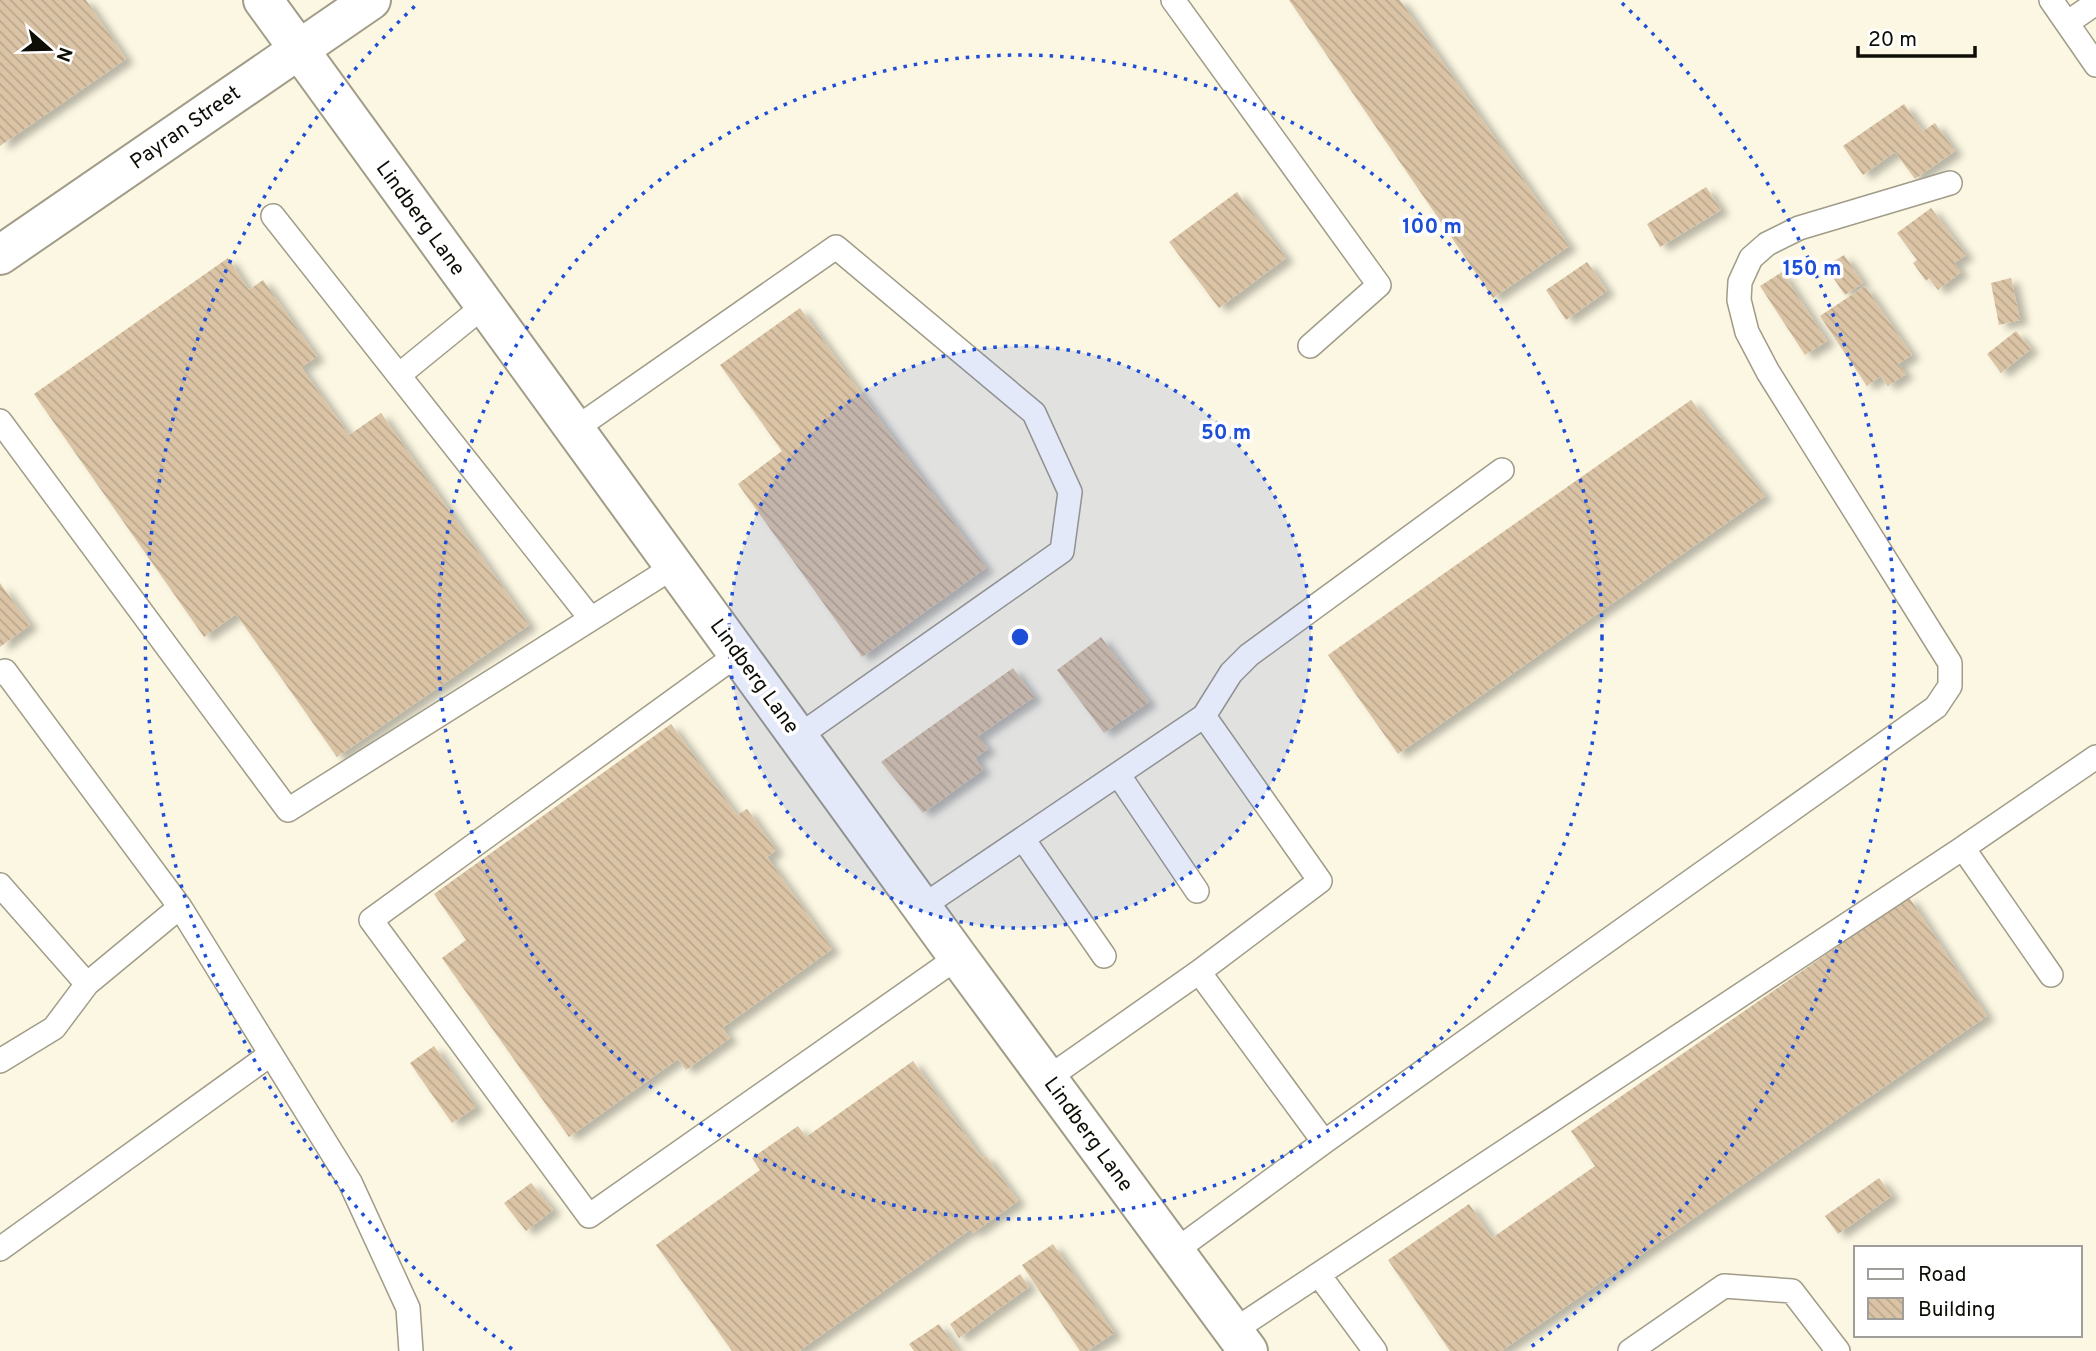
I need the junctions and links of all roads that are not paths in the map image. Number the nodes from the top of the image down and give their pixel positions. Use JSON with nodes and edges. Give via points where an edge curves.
{"nodes":[{"id":1,"x":263,"y":0,"type":"edge"},
{"id":2,"x":370,"y":0,"type":"edge"},
{"id":3,"x":1172,"y":0,"type":"edge"},
{"id":4,"x":2052,"y":0,"type":"edge"},
{"id":5,"x":2096,"y":3,"type":"edge"},
{"id":6,"x":2067,"y":23,"type":"junction"},
{"id":7,"x":298,"y":50,"type":"junction"},
{"id":8,"x":2096,"y":65,"type":"edge"},
{"id":9,"x":1950,"y":183,"type":"dead end"},
{"id":10,"x":273,"y":216,"type":"dead end"},
{"id":11,"x":0,"y":255,"type":"edge"},
{"id":12,"x":485,"y":305,"type":"junction"},
{"id":13,"x":1310,"y":346,"type":"dead end"},
{"id":14,"x":399,"y":375,"type":"junction"},
{"id":15,"x":0,"y":421,"type":"edge"},
{"id":16,"x":575,"y":429,"type":"junction"},
{"id":17,"x":1502,"y":470,"type":"dead end"},
{"id":18,"x":675,"y":566,"type":"junction"},
{"id":19,"x":591,"y":619,"type":"junction"},
{"id":20,"x":738,"y":654,"type":"junction"},
{"id":21,"x":0,"y":673,"type":"edge"},
{"id":22,"x":1204,"y":716,"type":"junction"},
{"id":23,"x":799,"y":736,"type":"junction"},
{"id":24,"x":2096,"y":757,"type":"edge"},
{"id":25,"x":1118,"y":774,"type":"junction"},
{"id":26,"x":1023,"y":838,"type":"junction"},
{"id":27,"x":1963,"y":848,"type":"junction"},
{"id":28,"x":0,"y":885,"type":"edge"},
{"id":29,"x":1197,"y":891,"type":"dead end"},
{"id":30,"x":923,"y":906,"type":"junction"},
{"id":31,"x":180,"y":907,"type":"junction"},
{"id":32,"x":1104,"y":956,"type":"dead end"},
{"id":33,"x":958,"y":957,"type":"junction"},
{"id":34,"x":1199,"y":972,"type":"junction"},
{"id":35,"x":2051,"y":975,"type":"dead end"},
{"id":36,"x":88,"y":984,"type":"junction"},
{"id":37,"x":271,"y":1054,"type":"junction"},
{"id":38,"x":0,"y":1061,"type":"edge"},
{"id":39,"x":1048,"y":1078,"type":"junction"},
{"id":40,"x":1324,"y":1142,"type":"junction"},
{"id":41,"x":0,"y":1249,"type":"edge"},
{"id":42,"x":1175,"y":1251,"type":"junction"},
{"id":43,"x":1319,"y":1275,"type":"junction"},
{"id":44,"x":1240,"y":1341,"type":"edge"},
{"id":45,"x":411,"y":1351,"type":"edge"},
{"id":46,"x":1375,"y":1351,"type":"edge"},
{"id":47,"x":1630,"y":1351,"type":"edge"},
{"id":48,"x":1838,"y":1351,"type":"edge"}],
"edges":[{"from":1,"to":7,"type":"street","name":"Lindberg Lane"},
{"from":2,"to":7,"type":"street","name":"Payran Street"},
{"from":3,"to":13,"type":"lane","via":[[1380,285]]},
{"from":4,"to":6,"type":"lane"},
{"from":5,"to":6,"type":"lane"},
{"from":6,"to":8,"type":"lane"},
{"from":7,"to":11,"type":"street","name":"Payran Street"},
{"from":7,"to":12,"type":"street","name":"Lindberg Lane"},
{"from":9,"to":40,"type":"lane","via":[[1799,228],[1767,244],[1751,258],[1740,282],[1739,300],[1747,332],[1768,372],[1951,663],[1950,687],[1936,706]]},
{"from":10,"to":14,"type":"lane"},
{"from":12,"to":14,"type":"lane"},
{"from":12,"to":16,"type":"street","name":"Lindberg Lane"},
{"from":14,"to":19,"type":"lane"},
{"from":15,"to":19,"type":"lane","via":[[288,810]]},
{"from":16,"to":18,"type":"street","name":"Lindberg Lane"},
{"from":16,"to":23,"type":"lane","via":[[836,247],[1034,413],[1070,492],[1062,551]]},
{"from":17,"to":22,"type":"lane","via":[[1249,654]]},
{"from":18,"to":19,"type":"lane"},
{"from":18,"to":20,"type":"street","name":"Lindberg Lane"},
{"from":20,"to":23,"type":"street","name":"Lindberg Lane"},
{"from":20,"to":33,"type":"lane","via":[[371,920],[589,1216]]},
{"from":21,"to":31,"type":"lane","via":[[5,670]]},
{"from":22,"to":25,"type":"lane"},
{"from":22,"to":34,"type":"lane","via":[[1320,881]]},
{"from":23,"to":30,"type":"street","name":"Lindberg Lane"},
{"from":24,"to":27,"type":"lane"},
{"from":25,"to":26,"type":"lane"},
{"from":25,"to":29,"type":"lane"},
{"from":26,"to":30,"type":"lane"},
{"from":26,"to":32,"type":"lane"},
{"from":27,"to":35,"type":"lane"},
{"from":27,"to":43,"type":"lane"},
{"from":28,"to":36,"type":"lane"},
{"from":30,"to":33,"type":"street","name":"Lindberg Lane"},
{"from":31,"to":36,"type":"lane"},
{"from":31,"to":37,"type":"lane"},
{"from":33,"to":39,"type":"street","name":"Lindberg Lane"},
{"from":34,"to":39,"type":"lane"},
{"from":34,"to":40,"type":"lane"},
{"from":36,"to":38,"type":"lane","via":[[54,1028]]},
{"from":37,"to":41,"type":"lane"},
{"from":37,"to":45,"type":"lane","via":[[350,1182],[408,1308]]},
{"from":39,"to":42,"type":"street","name":"Lindberg Lane"},
{"from":40,"to":42,"type":"lane"},
{"from":42,"to":44,"type":"street","name":"Lindberg Lane"},
{"from":43,"to":44,"type":"lane"},
{"from":43,"to":46,"type":"lane"},
{"from":47,"to":48,"type":"lane","via":[[1724,1286],[1792,1291]]}]}
